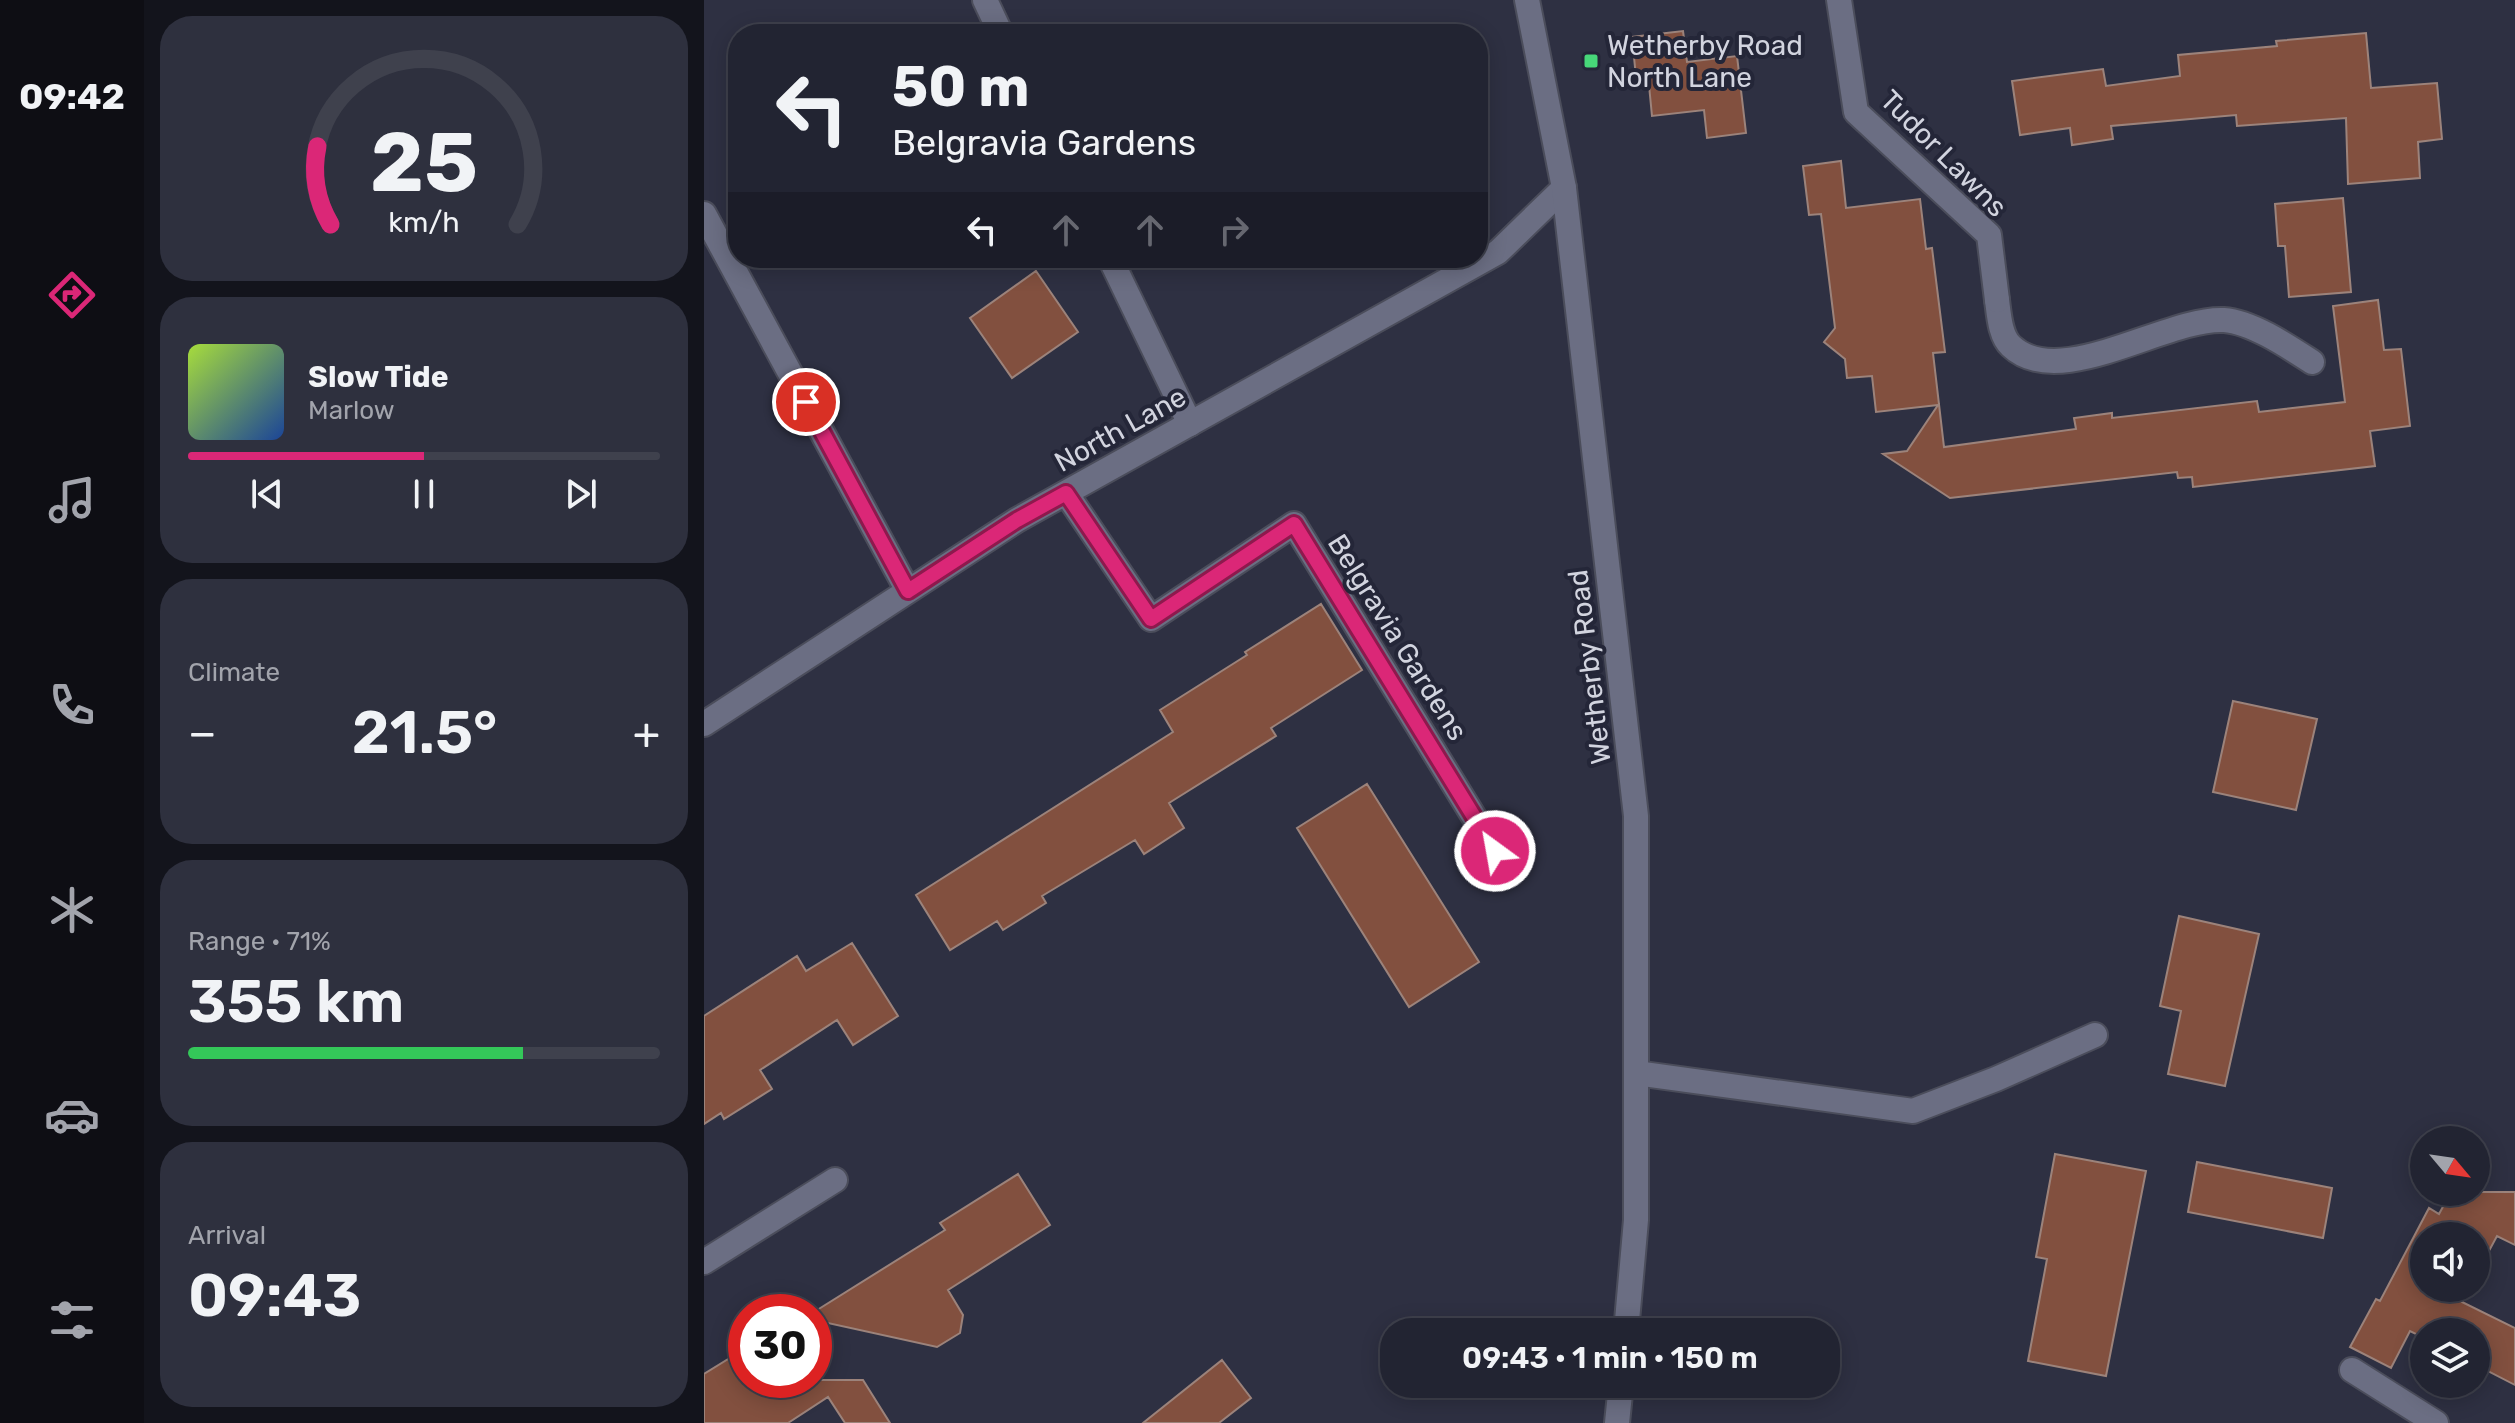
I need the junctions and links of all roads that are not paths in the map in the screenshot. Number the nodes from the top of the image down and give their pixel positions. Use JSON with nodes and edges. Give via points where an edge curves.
{"nodes":[{"id":1,"x":985,"y":0,"type":"edge"},
{"id":2,"x":1527,"y":0,"type":"edge"},
{"id":3,"x":1839,"y":0,"type":"edge"},
{"id":4,"x":996,"y":24,"type":"edge"},
{"id":5,"x":1564,"y":188,"type":"junction"},
{"id":6,"x":704,"y":214,"type":"edge"},
{"id":7,"x":728,"y":258,"type":"edge"},
{"id":8,"x":1488,"y":258,"type":"edge"},
{"id":9,"x":733,"y":268,"type":"edge"},
{"id":10,"x":1115,"y":268,"type":"edge"},
{"id":11,"x":1469,"y":268,"type":"edge"},
{"id":12,"x":2312,"y":362,"type":"dead end"},
{"id":13,"x":1190,"y":424,"type":"junction"},
{"id":14,"x":1066,"y":493,"type":"junction"},
{"id":15,"x":908,"y":591,"type":"junction"},
{"id":16,"x":704,"y":724,"type":"edge"},
{"id":17,"x":1495,"y":851,"type":"dead end"},
{"id":18,"x":2095,"y":1035,"type":"dead end"},
{"id":19,"x":1636,"y":1073,"type":"junction"},
{"id":20,"x":835,"y":1180,"type":"dead end"},
{"id":21,"x":704,"y":1262,"type":"edge"},
{"id":22,"x":1627,"y":1318,"type":"edge"},
{"id":23,"x":2352,"y":1370,"type":"dead end"},
{"id":24,"x":1620,"y":1398,"type":"edge"},
{"id":25,"x":1617,"y":1423,"type":"edge"},
{"id":26,"x":2436,"y":1423,"type":"edge"}],
"edges":[{"from":1,"to":4,"type":"street"},
{"from":2,"to":5,"type":"street","name":"Wetherby Road"},
{"from":3,"to":12,"type":"street","name":"Tudor Lawns","via":[[1856,112],[1989,235],[2000,323],[2009,345],[2026,357],[2089,357],[2224,320],[2274,337]]},
{"from":5,"to":8,"type":"street","name":"North Lane"},
{"from":5,"to":19,"type":"street","name":"Wetherby Road","via":[[1636,816]]},
{"from":6,"to":7,"type":"street"},
{"from":9,"to":15,"type":"street"},
{"from":10,"to":13,"type":"street"},
{"from":11,"to":13,"type":"street","name":"North Lane"},
{"from":13,"to":14,"type":"street","name":"North Lane"},
{"from":14,"to":15,"type":"street","name":"North Lane"},
{"from":14,"to":17,"type":"street","name":"Belgravia Gardens","via":[[1151,619],[1294,524]]},
{"from":15,"to":16,"type":"street","name":"North Lane"},
{"from":18,"to":19,"type":"street","via":[[1913,1111]]},
{"from":19,"to":22,"type":"street","name":"Wetherby Road","via":[[1636,1220]]},
{"from":20,"to":21,"type":"street"},
{"from":23,"to":26,"type":"street"},
{"from":24,"to":25,"type":"street"}]}
